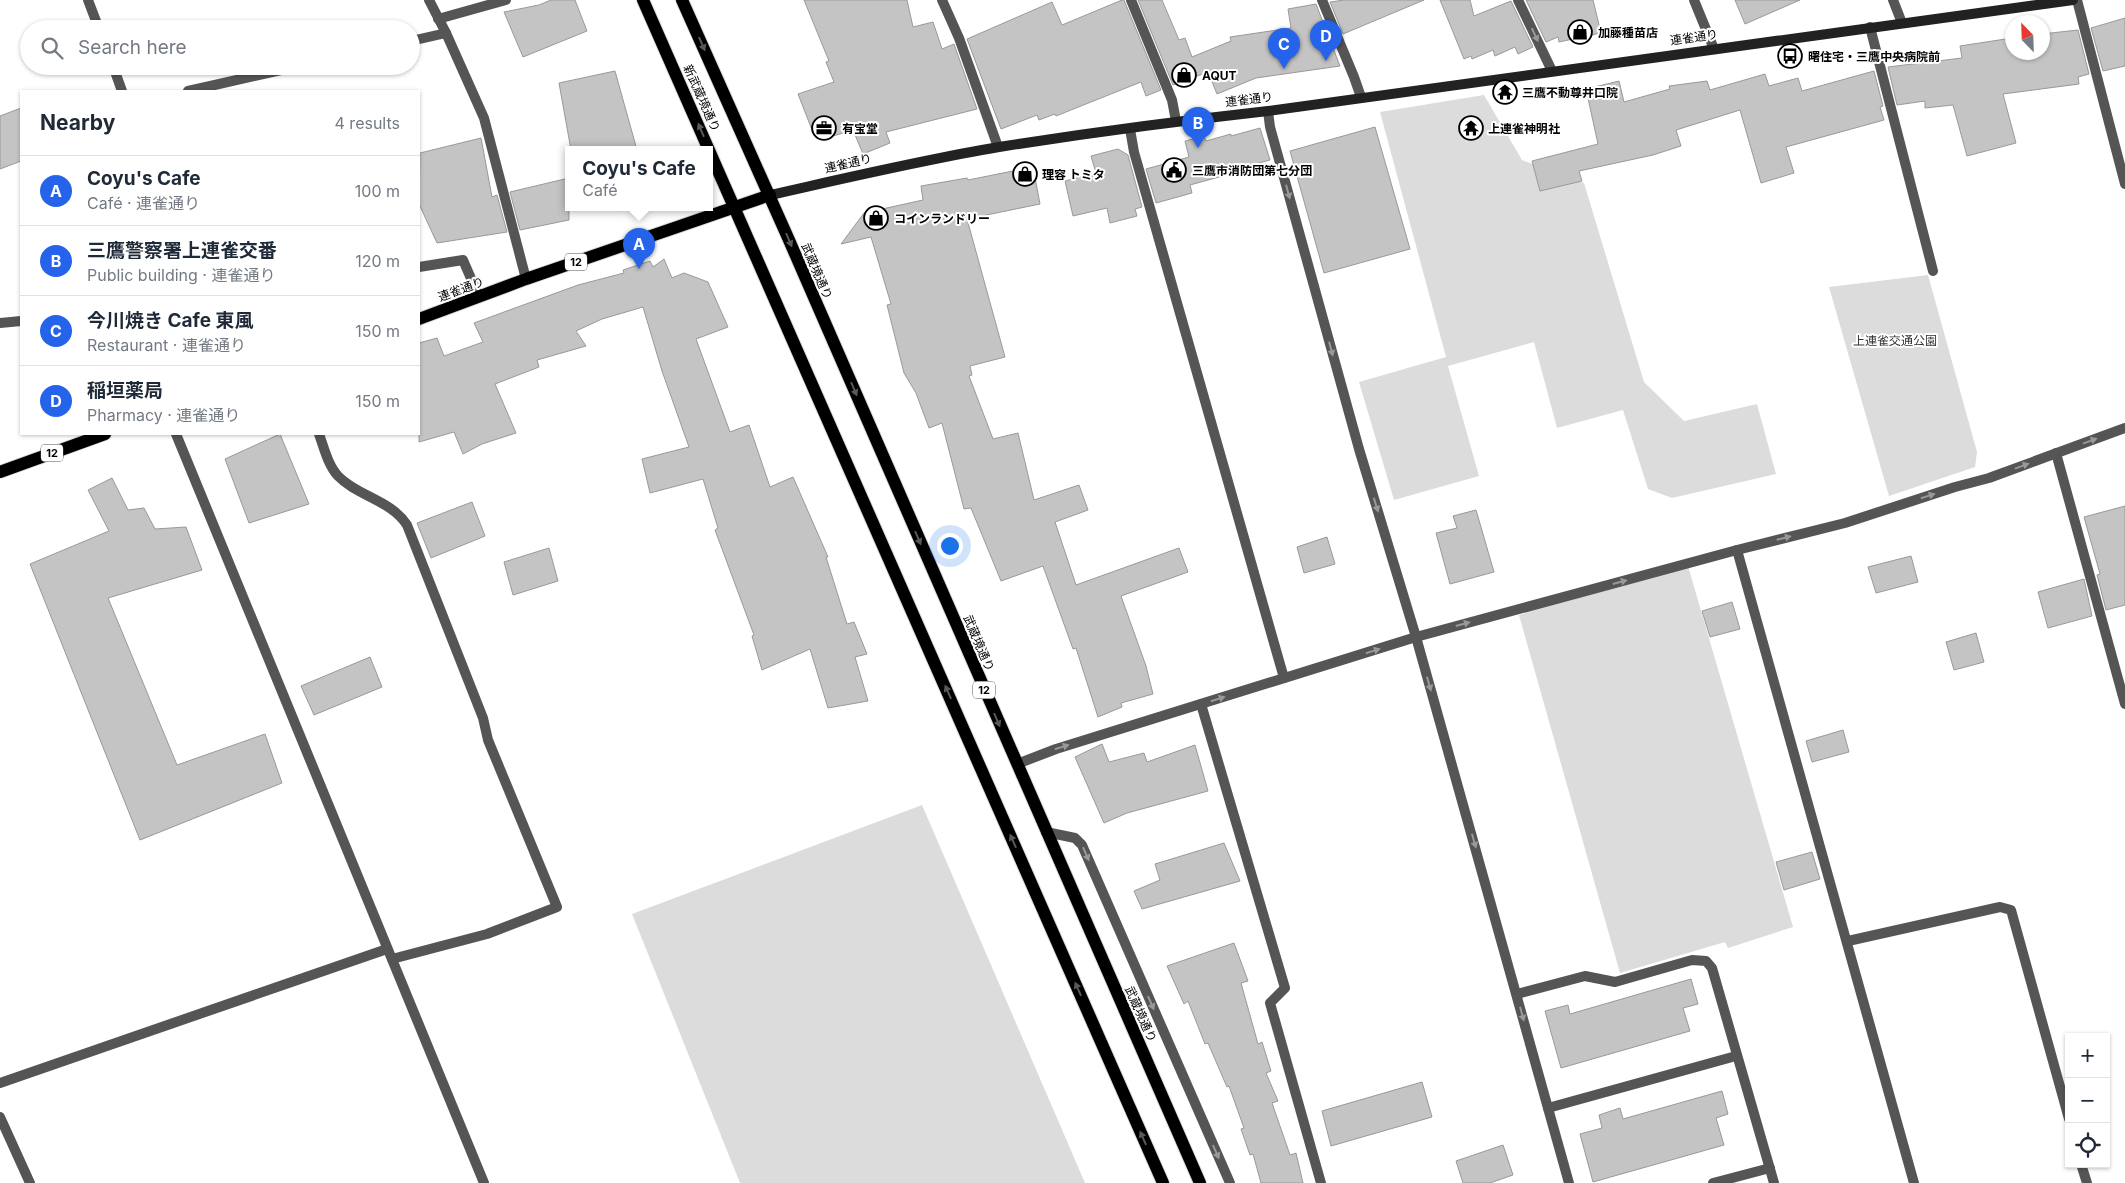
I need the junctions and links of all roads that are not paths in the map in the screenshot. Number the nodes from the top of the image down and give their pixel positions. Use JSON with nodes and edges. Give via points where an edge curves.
{"nodes":[{"id":1,"x":88,"y":0,"type":"edge"},
{"id":2,"x":429,"y":0,"type":"edge"},
{"id":3,"x":506,"y":0,"type":"edge"},
{"id":4,"x":643,"y":0,"type":"edge"},
{"id":5,"x":682,"y":0,"type":"edge"},
{"id":6,"x":942,"y":0,"type":"edge"},
{"id":7,"x":1131,"y":0,"type":"edge"},
{"id":8,"x":1322,"y":0,"type":"edge"},
{"id":9,"x":1518,"y":0,"type":"edge"},
{"id":10,"x":1694,"y":0,"type":"edge"},
{"id":11,"x":1893,"y":0,"type":"edge"},
{"id":12,"x":2075,"y":0,"type":"edge"},
{"id":13,"x":438,"y":19,"type":"junction"},
{"id":14,"x":96,"y":20,"type":"edge"},
{"id":15,"x":1902,"y":23,"type":"junction"},
{"id":16,"x":1870,"y":27,"type":"junction"},
{"id":17,"x":446,"y":33,"type":"junction"},
{"id":18,"x":420,"y":39,"type":"edge"},
{"id":19,"x":1714,"y":48,"type":"junction"},
{"id":20,"x":1552,"y":71,"type":"junction"},
{"id":21,"x":116,"y":75,"type":"edge"},
{"id":22,"x":260,"y":75,"type":"edge"},
{"id":23,"x":122,"y":90,"type":"edge"},
{"id":24,"x":192,"y":90,"type":"edge"},
{"id":25,"x":1361,"y":97,"type":"junction"},
{"id":26,"x":1268,"y":111,"type":"junction"},
{"id":27,"x":1176,"y":121,"type":"junction"},
{"id":28,"x":1130,"y":129,"type":"junction"},
{"id":29,"x":707,"y":146,"type":"edge"},
{"id":30,"x":998,"y":147,"type":"junction"},
{"id":31,"x":713,"y":159,"type":"edge"},
{"id":32,"x":2125,"y":184,"type":"edge"},
{"id":33,"x":770,"y":196,"type":"junction"},
{"id":34,"x":734,"y":207,"type":"junction"},
{"id":35,"x":420,"y":267,"type":"edge"},
{"id":36,"x":1933,"y":271,"type":"dead end"},
{"id":37,"x":526,"y":279,"type":"junction"},
{"id":38,"x":479,"y":297,"type":"junction"},
{"id":39,"x":420,"y":319,"type":"edge"},
{"id":40,"x":20,"y":320,"type":"edge"},
{"id":41,"x":0,"y":323,"type":"edge"},
{"id":42,"x":2125,"y":428,"type":"edge"},
{"id":43,"x":102,"y":435,"type":"edge"},
{"id":44,"x":176,"y":435,"type":"edge"},
{"id":45,"x":319,"y":435,"type":"edge"},
{"id":46,"x":2056,"y":453,"type":"junction"},
{"id":47,"x":0,"y":472,"type":"edge"},
{"id":48,"x":1737,"y":550,"type":"junction"},
{"id":49,"x":1416,"y":637,"type":"junction"},
{"id":50,"x":1284,"y":678,"type":"junction"},
{"id":51,"x":1201,"y":704,"type":"junction"},
{"id":52,"x":2125,"y":704,"type":"edge"},
{"id":53,"x":1017,"y":764,"type":"junction"},
{"id":54,"x":1046,"y":832,"type":"junction"},
{"id":55,"x":1848,"y":941,"type":"junction"},
{"id":56,"x":389,"y":954,"type":"junction"},
{"id":57,"x":1517,"y":994,"type":"junction"},
{"id":58,"x":1736,"y":1056,"type":"junction"},
{"id":59,"x":0,"y":1083,"type":"edge"},
{"id":60,"x":2065,"y":1105,"type":"edge"},
{"id":61,"x":1548,"y":1108,"type":"junction"},
{"id":62,"x":0,"y":1117,"type":"edge"},
{"id":63,"x":1770,"y":1168,"type":"junction"},
{"id":64,"x":2082,"y":1168,"type":"edge"},
{"id":65,"x":30,"y":1183,"type":"edge"},
{"id":66,"x":484,"y":1183,"type":"edge"},
{"id":67,"x":1163,"y":1183,"type":"edge"},
{"id":68,"x":1200,"y":1183,"type":"edge"},
{"id":69,"x":1230,"y":1183,"type":"edge"},
{"id":70,"x":1321,"y":1183,"type":"edge"},
{"id":71,"x":1568,"y":1183,"type":"edge"},
{"id":72,"x":1713,"y":1183,"type":"edge"},
{"id":73,"x":1774,"y":1183,"type":"edge"},
{"id":74,"x":1914,"y":1183,"type":"edge"},
{"id":75,"x":2087,"y":1183,"type":"edge"}],
"edges":[{"from":1,"to":14,"type":"street"},
{"from":2,"to":13,"type":"street"},
{"from":3,"to":13,"type":"street"},
{"from":29,"to":4,"type":"main road","name":"新武蔵境通り","one_way":true},
{"from":5,"to":33,"type":"main road","name":"新武蔵境通り","number":"12","one_way":true},
{"from":6,"to":30,"type":"street"},
{"from":7,"to":27,"type":"street","via":[[1172,100]]},
{"from":8,"to":25,"type":"street"},
{"from":9,"to":20,"type":"street","one_way":true},
{"from":10,"to":19,"type":"street"},
{"from":11,"to":15,"type":"street"},
{"from":12,"to":15,"type":"main road","name":"連雀通り"},
{"from":12,"to":32,"type":"street"},
{"from":13,"to":17,"type":"street"},
{"from":15,"to":16,"type":"main road","name":"連雀通り"},
{"from":16,"to":19,"type":"main road","name":"連雀通り"},
{"from":16,"to":36,"type":"street"},
{"from":17,"to":18,"type":"street"},
{"from":17,"to":37,"type":"street","via":[[484,118]]},
{"from":19,"to":20,"type":"main road","name":"連雀通り"},
{"from":20,"to":25,"type":"main road","name":"連雀通り"},
{"from":21,"to":23,"type":"street"},
{"from":22,"to":24,"type":"street"},
{"from":25,"to":26,"type":"main road","name":"連雀通り"},
{"from":26,"to":27,"type":"main road","name":"連雀通り"},
{"from":26,"to":49,"type":"street","one_way":true,"via":[[1359,449]]},
{"from":27,"to":28,"type":"main road","name":"連雀通り"},
{"from":28,"to":30,"type":"main road","name":"連雀通り"},
{"from":28,"to":50,"type":"street"},
{"from":30,"to":33,"type":"main road","name":"連雀通り","via":[[878,170]]},
{"from":34,"to":31,"type":"main road","name":"新武蔵境通り","one_way":true},
{"from":33,"to":34,"type":"main road","name":"連雀通り","number":"12"},
{"from":33,"to":53,"type":"main road","name":"武蔵境通り","number":"12","one_way":true},
{"from":34,"to":37,"type":"main road","name":"連雀通り","number":"12"},
{"from":67,"to":34,"type":"main road","one_way":true},
{"from":35,"to":38,"type":"street","via":[[463,260]]},
{"from":37,"to":38,"type":"main road","name":"連雀通り","number":"12"},
{"from":38,"to":39,"type":"main road","name":"連雀通り","number":"12"},
{"from":40,"to":41,"type":"street"},
{"from":46,"to":42,"type":"street","one_way":true},
{"from":43,"to":47,"type":"main road","number":"12"},
{"from":44,"to":56,"type":"street"},
{"from":45,"to":56,"type":"street","via":[[341,479],[397,513],[407,525],[483,718],[488,740],[557,907],[487,934]]},
{"from":48,"to":46,"type":"street","one_way":true,"via":[[1845,523],[1989,478]]},
{"from":46,"to":52,"type":"street"},
{"from":49,"to":48,"type":"street","one_way":true},
{"from":48,"to":55,"type":"street"},
{"from":50,"to":49,"type":"street","one_way":true},
{"from":49,"to":57,"type":"street","one_way":true},
{"from":51,"to":50,"type":"street","one_way":true},
{"from":53,"to":51,"type":"street","one_way":true},
{"from":51,"to":70,"type":"street","via":[[1285,988],[1270,1003]]},
{"from":53,"to":54,"type":"main road","name":"武蔵境通り","number":"12"},
{"from":54,"to":68,"type":"main road","name":"武蔵境通り","number":"12"},
{"from":54,"to":69,"type":"street","one_way":true,"via":[[1074,838],[1082,845]]},
{"from":55,"to":60,"type":"street","via":[[2000,907],[2011,910]]},
{"from":55,"to":74,"type":"street"},
{"from":56,"to":59,"type":"street"},
{"from":56,"to":66,"type":"street"},
{"from":57,"to":58,"type":"street","via":[[1585,976],[1615,982],[1692,960],[1706,961],[1712,968]]},
{"from":57,"to":61,"type":"street","one_way":true},
{"from":58,"to":61,"type":"street"},
{"from":58,"to":63,"type":"street"},
{"from":61,"to":71,"type":"street"},
{"from":62,"to":65,"type":"street"},
{"from":63,"to":72,"type":"street"},
{"from":63,"to":73,"type":"street"},
{"from":64,"to":75,"type":"street"}]}
